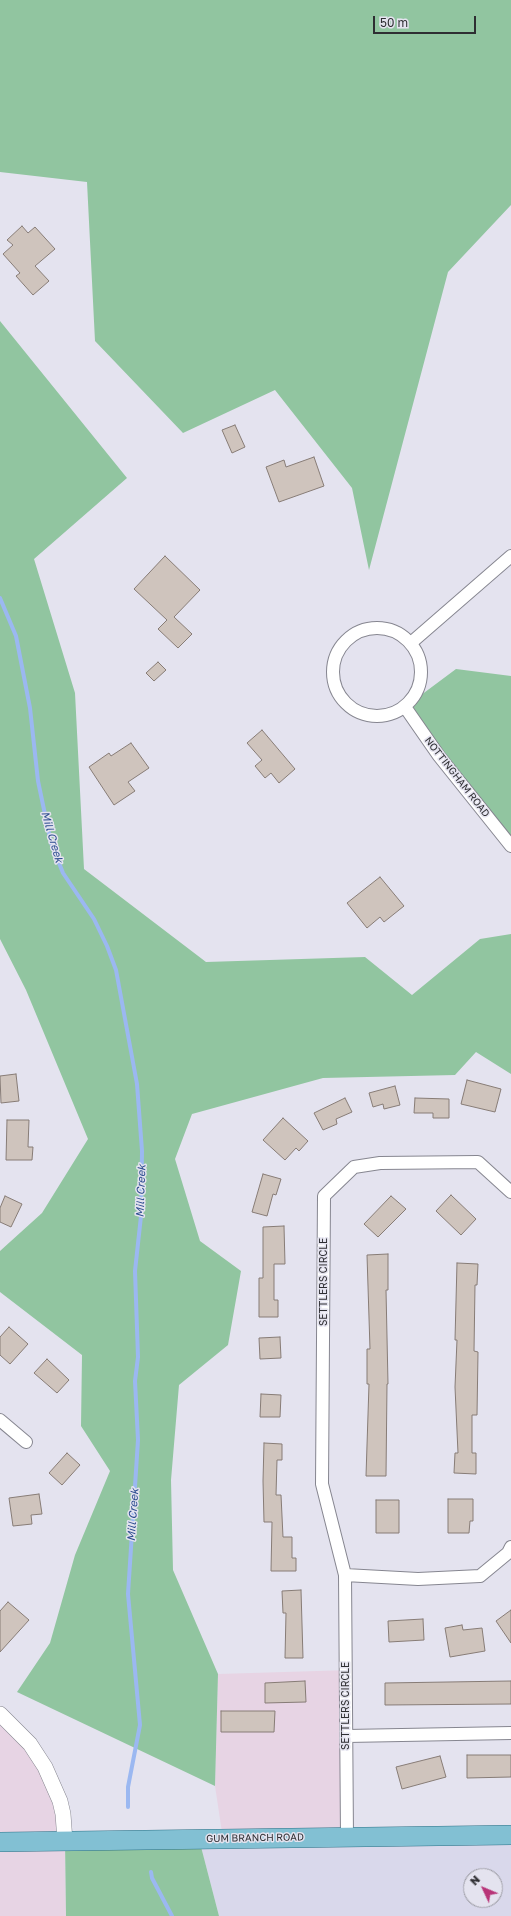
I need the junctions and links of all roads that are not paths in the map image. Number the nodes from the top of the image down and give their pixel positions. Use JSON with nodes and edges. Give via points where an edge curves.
{"nodes":[{"id":1,"x":511,"y":556,"type":"edge"},
{"id":2,"x":412,"y":642,"type":"junction"},
{"id":3,"x":405,"y":707,"type":"junction"},
{"id":4,"x":511,"y":846,"type":"edge"},
{"id":5,"x":511,"y":1192,"type":"edge"},
{"id":6,"x":0,"y":1420,"type":"edge"},
{"id":7,"x":26,"y":1442,"type":"dead end"},
{"id":8,"x":511,"y":1546,"type":"edge"},
{"id":9,"x":345,"y":1575,"type":"junction"},
{"id":10,"x":0,"y":1714,"type":"edge"},
{"id":11,"x":511,"y":1733,"type":"edge"},
{"id":12,"x":347,"y":1736,"type":"junction"},
{"id":13,"x":511,"y":1835,"type":"edge"},
{"id":14,"x":347,"y":1837,"type":"junction"},
{"id":15,"x":65,"y":1841,"type":"junction"},
{"id":16,"x":0,"y":1842,"type":"edge"}],
"edges":[{"from":1,"to":2,"type":"street"},
{"from":2,"to":3,"type":"street","via":[[422,662],[418,692]]},
{"from":2,"to":3,"type":"street","via":[[395,630],[379,627],[357,632],[339,648],[333,670],[339,695],[355,711],[380,716]]},
{"from":3,"to":4,"type":"street","name":"NOTTINGHAM ROAD","via":[[439,756]]},
{"from":5,"to":9,"type":"street","name":"SETTLERS CIRCLE","via":[[478,1162],[380,1163],[354,1167],[324,1196],[322,1484]]},
{"from":6,"to":7,"type":"street"},
{"from":8,"to":9,"type":"street","via":[[508,1553],[480,1576],[418,1579]]},
{"from":9,"to":12,"type":"street","name":"SETTLERS CIRCLE"},
{"from":10,"to":15,"type":"street","via":[[30,1744],[52,1781],[63,1814]]},
{"from":11,"to":12,"type":"street"},
{"from":12,"to":14,"type":"street","name":"SETTLERS CIRCLE"},
{"from":13,"to":14,"type":"main road","name":"GUM BRANCH ROAD"},
{"from":14,"to":15,"type":"main road","name":"GUM BRANCH ROAD"},
{"from":15,"to":16,"type":"main road","name":"GUM BRANCH ROAD"}]}
